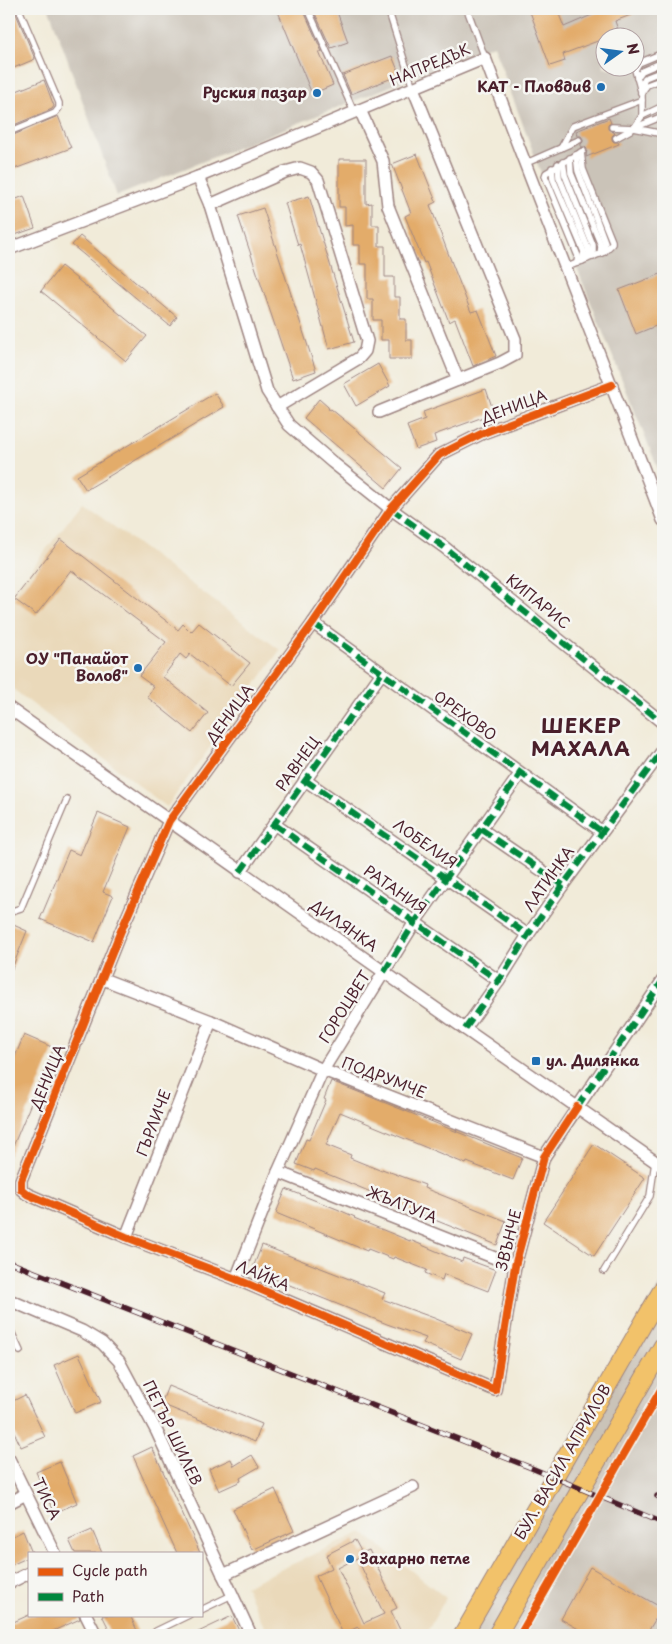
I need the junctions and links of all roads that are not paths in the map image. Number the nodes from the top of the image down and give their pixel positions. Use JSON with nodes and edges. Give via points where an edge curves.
{"nodes":[{"id":1,"x":19,"y":9,"type":"edge"},
{"id":2,"x":308,"y":9,"type":"edge"},
{"id":3,"x":388,"y":9,"type":"edge"},
{"id":4,"x":467,"y":9,"type":"edge"},
{"id":5,"x":663,"y":53,"type":"edge"},
{"id":6,"x":486,"y":58,"type":"junction"},
{"id":7,"x":644,"y":61,"type":"edge"},
{"id":8,"x":663,"y":62,"type":"edge"},
{"id":9,"x":644,"y":70,"type":"edge"},
{"id":10,"x":663,"y":70,"type":"edge"},
{"id":11,"x":637,"y":78,"type":"edge"},
{"id":12,"x":663,"y":79,"type":"edge"},
{"id":13,"x":413,"y":88,"type":"junction"},
{"id":14,"x":640,"y":90,"type":"junction"},
{"id":15,"x":642,"y":100,"type":"junction"},
{"id":16,"x":663,"y":106,"type":"edge"},
{"id":17,"x":357,"y":111,"type":"junction"},
{"id":18,"x":642,"y":116,"type":"junction"},
{"id":19,"x":663,"y":116,"type":"edge"},
{"id":20,"x":612,"y":127,"type":"dead end"},
{"id":21,"x":634,"y":128,"type":"junction"},
{"id":22,"x":9,"y":132,"type":"edge"},
{"id":23,"x":663,"y":134,"type":"edge"},
{"id":24,"x":616,"y":138,"type":"dead end"},
{"id":25,"x":579,"y":140,"type":"dead end"},
{"id":26,"x":561,"y":148,"type":"junction"},
{"id":27,"x":577,"y":154,"type":"junction"},
{"id":28,"x":561,"y":163,"type":"junction"},
{"id":29,"x":524,"y":164,"type":"junction"},
{"id":30,"x":198,"y":177,"type":"junction"},
{"id":31,"x":210,"y":205,"type":"junction"},
{"id":32,"x":9,"y":250,"type":"edge"},
{"id":33,"x":602,"y":253,"type":"junction"},
{"id":34,"x":585,"y":260,"type":"junction"},
{"id":35,"x":565,"y":268,"type":"junction"},
{"id":36,"x":458,"y":380,"type":"junction"},
{"id":37,"x":612,"y":385,"type":"junction"},
{"id":38,"x":277,"y":407,"type":"junction"},
{"id":39,"x":379,"y":412,"type":"dead end"},
{"id":40,"x":391,"y":509,"type":"junction"},
{"id":41,"x":663,"y":520,"type":"edge"},
{"id":42,"x":313,"y":623,"type":"junction"},
{"id":43,"x":381,"y":674,"type":"junction"},
{"id":44,"x":9,"y":708,"type":"edge"},
{"id":45,"x":663,"y":723,"type":"edge"},
{"id":46,"x":663,"y":750,"type":"edge"},
{"id":47,"x":520,"y":774,"type":"junction"},
{"id":48,"x":305,"y":780,"type":"junction"},
{"id":49,"x":66,"y":799,"type":"dead end"},
{"id":50,"x":169,"y":821,"type":"junction"},
{"id":51,"x":274,"y":824,"type":"junction"},
{"id":52,"x":481,"y":829,"type":"junction"},
{"id":53,"x":601,"y":832,"type":"junction"},
{"id":54,"x":240,"y":872,"type":"junction"},
{"id":55,"x":448,"y":878,"type":"junction"},
{"id":56,"x":563,"y":885,"type":"junction"},
{"id":57,"x":9,"y":912,"type":"edge"},
{"id":58,"x":415,"y":922,"type":"junction"},
{"id":59,"x":528,"y":934,"type":"junction"},
{"id":60,"x":384,"y":972,"type":"junction"},
{"id":61,"x":103,"y":979,"type":"junction"},
{"id":62,"x":663,"y":980,"type":"edge"},
{"id":63,"x":499,"y":981,"type":"junction"},
{"id":64,"x":211,"y":1021,"type":"junction"},
{"id":65,"x":465,"y":1029,"type":"junction"},
{"id":66,"x":323,"y":1070,"type":"junction"},
{"id":67,"x":577,"y":1107,"type":"junction"},
{"id":68,"x":544,"y":1157,"type":"junction"},
{"id":69,"x":659,"y":1164,"type":"edge"},
{"id":70,"x":278,"y":1172,"type":"junction"},
{"id":71,"x":21,"y":1189,"type":"joint"},
{"id":72,"x":126,"y":1237,"type":"junction"},
{"id":73,"x":515,"y":1266,"type":"junction"},
{"id":74,"x":604,"y":1271,"type":"dead end"},
{"id":75,"x":236,"y":1279,"type":"junction"},
{"id":76,"x":663,"y":1289,"type":"edge"},
{"id":77,"x":9,"y":1300,"type":"edge"},
{"id":78,"x":9,"y":1327,"type":"edge"},
{"id":79,"x":663,"y":1346,"type":"edge"},
{"id":80,"x":20,"y":1351,"type":"dead end"},
{"id":81,"x":495,"y":1390,"type":"joint"},
{"id":82,"x":9,"y":1458,"type":"edge"},
{"id":83,"x":413,"y":1487,"type":"dead end"},
{"id":84,"x":26,"y":1494,"type":"junction"},
{"id":85,"x":9,"y":1503,"type":"edge"},
{"id":86,"x":55,"y":1552,"type":"edge"},
{"id":87,"x":28,"y":1574,"type":"edge"},
{"id":88,"x":223,"y":1575,"type":"junction"},
{"id":89,"x":9,"y":1583,"type":"edge"},
{"id":90,"x":232,"y":1595,"type":"junction"},
{"id":91,"x":202,"y":1610,"type":"edge"},
{"id":92,"x":86,"y":1616,"type":"edge"},
{"id":93,"x":187,"y":1616,"type":"edge"},
{"id":94,"x":156,"y":1630,"type":"dead end"},
{"id":95,"x":96,"y":1635,"type":"edge"},
{"id":96,"x":251,"y":1635,"type":"edge"},
{"id":97,"x":463,"y":1635,"type":"edge"},
{"id":98,"x":497,"y":1635,"type":"edge"}],
"edges":[{"from":1,"to":22,"type":"lane","via":[[59,108],[55,113]]},
{"from":2,"to":17,"type":"lane"},
{"from":3,"to":13,"type":"lane"},
{"from":4,"to":6,"type":"lane"},
{"from":5,"to":7,"type":"lane"},
{"from":6,"to":13,"type":"street","name":"НАПРЕДЪК"},
{"from":6,"to":29,"type":"street","name":"НАПРЕДЪК"},
{"from":8,"to":9,"type":"lane"},
{"from":10,"to":14,"type":"lane","via":[[645,78]]},
{"from":11,"to":14,"type":"lane"},
{"from":12,"to":14,"type":"lane"},
{"from":13,"to":17,"type":"street","name":"НАПРЕДЪК"},
{"from":13,"to":36,"type":"street","via":[[515,339],[515,355]]},
{"from":14,"to":15,"type":"lane"},
{"from":15,"to":18,"type":"lane"},
{"from":15,"to":26,"type":"lane","via":[[573,126]]},
{"from":16,"to":18,"type":"lane"},
{"from":17,"to":30,"type":"street","name":"НАПРЕДЪК"},
{"from":17,"to":36,"type":"street","via":[[383,161],[388,206]]},
{"from":18,"to":21,"type":"lane"},
{"from":19,"to":21,"type":"lane"},
{"from":20,"to":21,"type":"lane"},
{"from":21,"to":23,"type":"lane"},
{"from":21,"to":24,"type":"lane"},
{"from":25,"to":26,"type":"lane"},
{"from":26,"to":29,"type":"lane"},
{"from":27,"to":28,"type":"lane"},
{"from":27,"to":33,"type":"lane","via":[[571,173]]},
{"from":27,"to":33,"type":"lane","via":[[612,241]]},
{"from":28,"to":34,"type":"lane","via":[[559,177],[588,248]]},
{"from":28,"to":34,"type":"lane","via":[[545,176],[578,256]]},
{"from":29,"to":35,"type":"street","name":"НАПРЕДЪК"},
{"from":30,"to":31,"type":"street","name":"КИПАРИС"},
{"from":30,"to":32,"type":"street","name":"НАПРЕДЪК"},
{"from":31,"to":38,"type":"street","name":"КИПАРИС","via":[[267,391]]},
{"from":31,"to":38,"type":"street","via":[[300,168],[311,172],[318,180],[367,341],[366,351]]},
{"from":33,"to":34,"type":"lane"},
{"from":34,"to":35,"type":"lane"},
{"from":35,"to":37,"type":"street","name":"НАПРЕДЪК"},
{"from":36,"to":39,"type":"street"},
{"from":37,"to":40,"type":"street","name":"ДЕНИЦА","via":[[483,433],[439,455]]},
{"from":37,"to":41,"type":"street","name":"НАПРЕДЪК"},
{"from":38,"to":40,"type":"street","name":"КИПАРИС","via":[[289,424]]},
{"from":40,"to":42,"type":"street","name":"ДЕНИЦА"},
{"from":40,"to":45,"type":"street","name":"КИПАРИС","via":[[444,547]]},
{"from":42,"to":43,"type":"street","name":"ОРЕХОВО"},
{"from":42,"to":50,"type":"street","name":"ДЕНИЦА"},
{"from":43,"to":47,"type":"street","name":"ОРЕХОВО"},
{"from":43,"to":48,"type":"street","name":"РАВНЕЦ"},
{"from":44,"to":50,"type":"street","name":"ДИЛЯНКА"},
{"from":46,"to":53,"type":"street","name":"ЛАТИНКА"},
{"from":47,"to":52,"type":"street","name":"ГОРОЦВЕТ"},
{"from":47,"to":53,"type":"street","name":"ОРЕХОВО"},
{"from":48,"to":51,"type":"street","name":"РАВНЕЦ"},
{"from":48,"to":55,"type":"street","name":"ЛОБЕЛИЯ"},
{"from":49,"to":57,"type":"lane","via":[[20,908]]},
{"from":50,"to":54,"type":"street","name":"ДИЛЯНКА"},
{"from":50,"to":61,"type":"street","name":"ДЕНИЦА"},
{"from":51,"to":54,"type":"street","name":"РАВНЕЦ"},
{"from":51,"to":58,"type":"street","name":"РАТАНИЯ"},
{"from":52,"to":55,"type":"street","name":"ГОРОЦВЕТ"},
{"from":52,"to":56,"type":"street"},
{"from":53,"to":56,"type":"street","name":"ЛАТИНКА"},
{"from":54,"to":60,"type":"street","name":"ДИЛЯНКА"},
{"from":55,"to":58,"type":"street","name":"ГОРОЦВЕТ"},
{"from":55,"to":59,"type":"street","name":"ЛОБЕЛИЯ"},
{"from":56,"to":59,"type":"street","name":"ЛАТИНКА"},
{"from":58,"to":60,"type":"street","name":"ГОРОЦВЕТ"},
{"from":58,"to":63,"type":"street","name":"РАТАНИЯ"},
{"from":59,"to":63,"type":"street","name":"ЛАТИНКА"},
{"from":60,"to":65,"type":"street","name":"ДИЛЯНКА"},
{"from":60,"to":66,"type":"street","name":"ГОРОЦВЕТ"},
{"from":61,"to":64,"type":"street","name":"ПОДРУМЧЕ"},
{"from":61,"to":71,"type":"street","name":"ДЕНИЦА","via":[[21,1180]]},
{"from":62,"to":67,"type":"street","name":"ЗВЪНЧЕ"},
{"from":63,"to":65,"type":"street","name":"ЛАТИНКА"},
{"from":64,"to":66,"type":"street","name":"ПОДРУМЧЕ"},
{"from":64,"to":72,"type":"street","name":"ГЪРЛИЧЕ"},
{"from":65,"to":67,"type":"street","name":"ДИЛЯНКА"},
{"from":66,"to":68,"type":"street","name":"ПОДРУМЧЕ"},
{"from":66,"to":70,"type":"street","name":"ГОРОЦВЕТ"},
{"from":67,"to":68,"type":"street","name":"ЗВЪНЧЕ"},
{"from":67,"to":69,"type":"street","name":"ДИЛЯНКА"},
{"from":68,"to":73,"type":"street","name":"ЗВЪНЧЕ"},
{"from":69,"to":74,"type":"lane","via":[[650,1196]]},
{"from":70,"to":73,"type":"street","name":"ЖЪЛТУГА"},
{"from":70,"to":75,"type":"street","name":"ГОРОЦВЕТ"},
{"from":71,"to":72,"type":"street","name":"ЛАЙКА"},
{"from":72,"to":75,"type":"street","name":"ЛАЙКА"},
{"from":73,"to":81,"type":"street","name":"ЗВЪНЧЕ"},
{"from":75,"to":81,"type":"street","name":"ЛАЙКА"},
{"from":76,"to":97,"type":"main road","name":"БУЛ. ВАСИЛ АПРИЛОВ"},
{"from":77,"to":88,"type":"street","name":"ПЕТЪР ШИЛЕВ","via":[[102,1343],[119,1361],[157,1432]]},
{"from":78,"to":80,"type":"lane"},
{"from":79,"to":98,"type":"main road","name":"БУЛ. ВАСИЛ АПРИЛОВ"},
{"from":82,"to":84,"type":"street","name":"ТИСА"},
{"from":83,"to":88,"type":"street"},
{"from":84,"to":85,"type":"street"},
{"from":84,"to":86,"type":"street","name":"ТИСА"},
{"from":87,"to":89,"type":"street"},
{"from":88,"to":90,"type":"street","name":"ПЕТЪР ШИЛЕВ"},
{"from":90,"to":91,"type":"lane"},
{"from":90,"to":96,"type":"street","name":"ПЕТЪР ШИЛЕВ"},
{"from":92,"to":95,"type":"street"},
{"from":93,"to":94,"type":"lane"}]}
